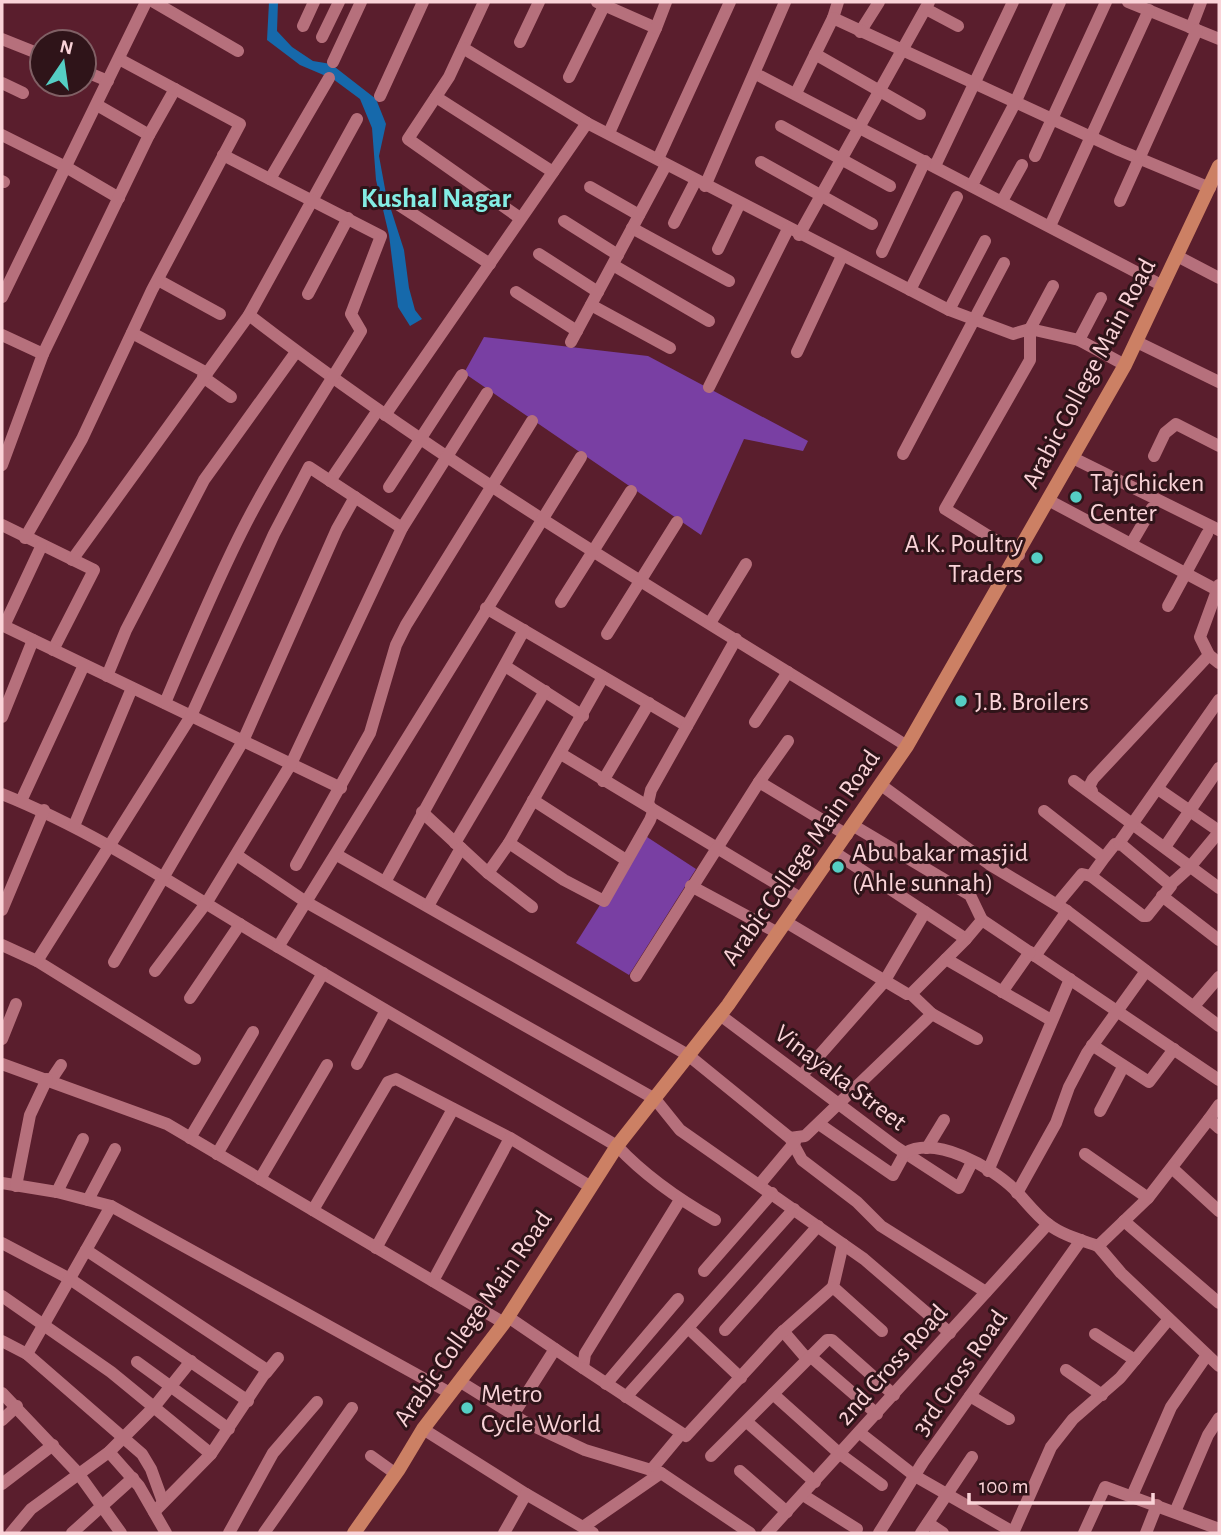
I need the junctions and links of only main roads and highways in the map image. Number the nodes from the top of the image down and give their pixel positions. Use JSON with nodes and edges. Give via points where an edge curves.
{"nodes":[{"id":1,"x":1219,"y":166,"type":"edge"},
{"id":2,"x":354,"y":1533,"type":"edge"}],
"edges":[{"from":1,"to":2,"type":"main road","name":"Arabic College Main Road","via":[[1125,365],[907,746],[720,1015],[617,1146],[506,1320],[422,1429]]}]}
